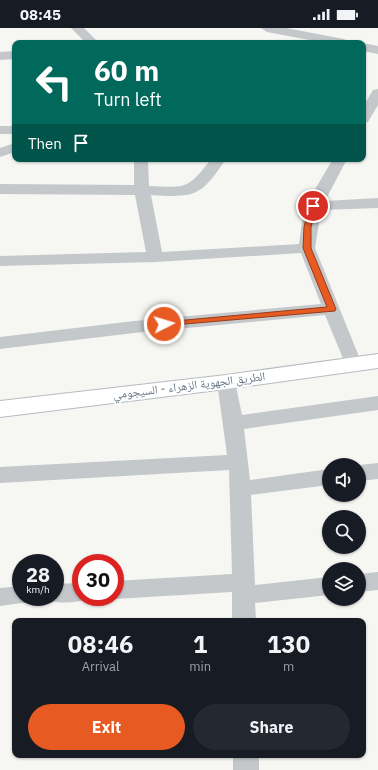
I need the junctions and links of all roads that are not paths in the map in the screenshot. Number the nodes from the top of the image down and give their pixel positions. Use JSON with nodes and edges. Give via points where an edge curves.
{"nodes":[{"id":1,"x":77,"y":28,"type":"edge"},
{"id":2,"x":267,"y":28,"type":"edge"},
{"id":3,"x":90,"y":40,"type":"edge"},
{"id":4,"x":329,"y":40,"type":"edge"},
{"id":5,"x":366,"y":48,"type":"edge"},
{"id":6,"x":378,"y":50,"type":"edge"},
{"id":7,"x":12,"y":55,"type":"edge"},
{"id":8,"x":0,"y":56,"type":"edge"},
{"id":9,"x":378,"y":93,"type":"edge"},
{"id":10,"x":366,"y":114,"type":"edge"},
{"id":11,"x":366,"y":120,"type":"edge"},
{"id":12,"x":378,"y":122,"type":"edge"},
{"id":13,"x":0,"y":130,"type":"edge"},
{"id":14,"x":12,"y":130,"type":"edge"},
{"id":15,"x":12,"y":148,"type":"edge"},
{"id":16,"x":0,"y":152,"type":"edge"},
{"id":17,"x":141,"y":162,"type":"edge"},
{"id":18,"x":217,"y":162,"type":"edge"},
{"id":19,"x":338,"y":162,"type":"edge"},
{"id":20,"x":0,"y":189,"type":"edge"},
{"id":21,"x":142,"y":190,"type":"junction"},
{"id":22,"x":378,"y":203,"type":"edge"},
{"id":23,"x":313,"y":206,"type":"junction"},
{"id":24,"x":307,"y":248,"type":"junction"},
{"id":25,"x":155,"y":257,"type":"junction"},
{"id":26,"x":0,"y":261,"type":"edge"},
{"id":27,"x":332,"y":309,"type":"junction"},
{"id":28,"x":0,"y":343,"type":"edge"},
{"id":29,"x":378,"y":361,"type":"edge"},
{"id":30,"x":353,"y":364,"type":"junction"},
{"id":31,"x":226,"y":382,"type":"junction"},
{"id":32,"x":378,"y":403,"type":"edge"},
{"id":33,"x":0,"y":409,"type":"edge"},
{"id":34,"x":235,"y":423,"type":"junction"},
{"id":35,"x":239,"y":462,"type":"junction"},
{"id":36,"x":378,"y":471,"type":"edge"},
{"id":37,"x":366,"y":472,"type":"edge"},
{"id":38,"x":1,"y":478,"type":"edge"},
{"id":39,"x":322,"y":478,"type":"edge"},
{"id":40,"x":241,"y":489,"type":"junction"},
{"id":41,"x":378,"y":581,"type":"edge"},
{"id":42,"x":366,"y":582,"type":"edge"},
{"id":43,"x":322,"y":586,"type":"edge"},
{"id":44,"x":244,"y":588,"type":"junction"},
{"id":45,"x":124,"y":590,"type":"edge"},
{"id":46,"x":12,"y":596,"type":"edge"},
{"id":47,"x":0,"y":597,"type":"edge"},
{"id":48,"x":244,"y":618,"type":"edge"},
{"id":49,"x":246,"y":758,"type":"edge"},
{"id":50,"x":246,"y":770,"type":"edge"}],
"edges":[{"from":1,"to":3,"type":"street"},
{"from":2,"to":4,"type":"street"},
{"from":5,"to":6,"type":"street"},
{"from":7,"to":8,"type":"street"},
{"from":9,"to":10,"type":"street"},
{"from":11,"to":12,"type":"street"},
{"from":13,"to":14,"type":"street"},
{"from":15,"to":16,"type":"street"},
{"from":17,"to":21,"type":"street"},
{"from":18,"to":21,"type":"street","via":[[194,188],[176,192]]},
{"from":19,"to":23,"type":"street"},
{"from":20,"to":21,"type":"street"},
{"from":21,"to":25,"type":"street"},
{"from":22,"to":23,"type":"street"},
{"from":23,"to":24,"type":"street"},
{"from":24,"to":25,"type":"street"},
{"from":24,"to":27,"type":"street"},
{"from":25,"to":26,"type":"street"},
{"from":27,"to":28,"type":"street","via":[[134,327]]},
{"from":27,"to":30,"type":"street"},
{"from":29,"to":30,"type":"main road","name":"الطريق الجهوية الزهراء - السيجومي"},
{"from":30,"to":31,"type":"main road","name":"الطريق الجهوية الزهراء - السيجومي"},
{"from":31,"to":33,"type":"main road","name":"الطريق الجهوية الزهراء - السيجومي"},
{"from":31,"to":34,"type":"street"},
{"from":32,"to":34,"type":"street"},
{"from":34,"to":35,"type":"street"},
{"from":35,"to":38,"type":"street"},
{"from":35,"to":40,"type":"street"},
{"from":36,"to":37,"type":"street"},
{"from":39,"to":40,"type":"street"},
{"from":40,"to":44,"type":"street"},
{"from":41,"to":42,"type":"street"},
{"from":43,"to":44,"type":"street"},
{"from":44,"to":45,"type":"street"},
{"from":44,"to":48,"type":"street"},
{"from":46,"to":47,"type":"street"},
{"from":49,"to":50,"type":"street"}]}
